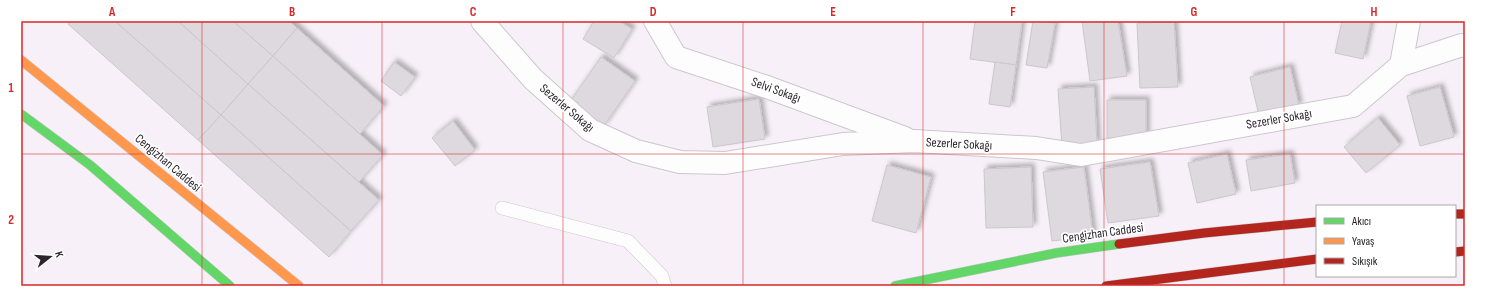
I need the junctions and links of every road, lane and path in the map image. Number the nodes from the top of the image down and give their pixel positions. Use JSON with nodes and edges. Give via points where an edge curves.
{"nodes":[{"id":1,"x":482,"y":21,"type":"edge"},
{"id":2,"x":655,"y":21,"type":"edge"},
{"id":3,"x":1409,"y":21,"type":"edge"},
{"id":4,"x":1464,"y":42,"type":"edge"},
{"id":5,"x":21,"y":60,"type":"edge"},
{"id":6,"x":1400,"y":65,"type":"junction"},
{"id":7,"x":21,"y":114,"type":"edge"},
{"id":8,"x":914,"y":141,"type":"junction"},
{"id":9,"x":502,"y":208,"type":"dead end"},
{"id":10,"x":1316,"y":222,"type":"edge"},
{"id":11,"x":1316,"y":259,"type":"edge"},
{"id":12,"x":1131,"y":284,"type":"edge"},
{"id":13,"x":230,"y":286,"type":"edge"},
{"id":14,"x":299,"y":286,"type":"edge"},
{"id":15,"x":665,"y":286,"type":"edge"},
{"id":16,"x":895,"y":286,"type":"edge"},
{"id":17,"x":1106,"y":286,"type":"edge"}],
"edges":[{"from":1,"to":8,"type":"street","name":"Sezerler Sokağı","via":[[533,80],[590,130],[636,152],[680,162],[724,163],[842,144]]},
{"from":2,"to":8,"type":"street","name":"Selvi Sokağı","via":[[676,57],[768,87]]},
{"from":3,"to":6,"type":"street"},
{"from":4,"to":6,"type":"street","name":"Sezerler Sokağı"},
{"from":5,"to":14,"type":"main road","name":"Cengizhan Caddesi"},
{"from":6,"to":8,"type":"street","name":"Sezerler Sokağı","via":[[1353,106],[1081,155],[1036,148]]},
{"from":7,"to":13,"type":"main road","via":[[90,165]]},
{"from":9,"to":15,"type":"lane","via":[[628,241],[662,276]]},
{"from":10,"to":16,"type":"main road","name":"Cengizhan Caddesi","via":[[1204,233],[1056,253]]},
{"from":11,"to":12,"type":"main road"},
{"from":12,"to":17,"type":"main road"}]}
